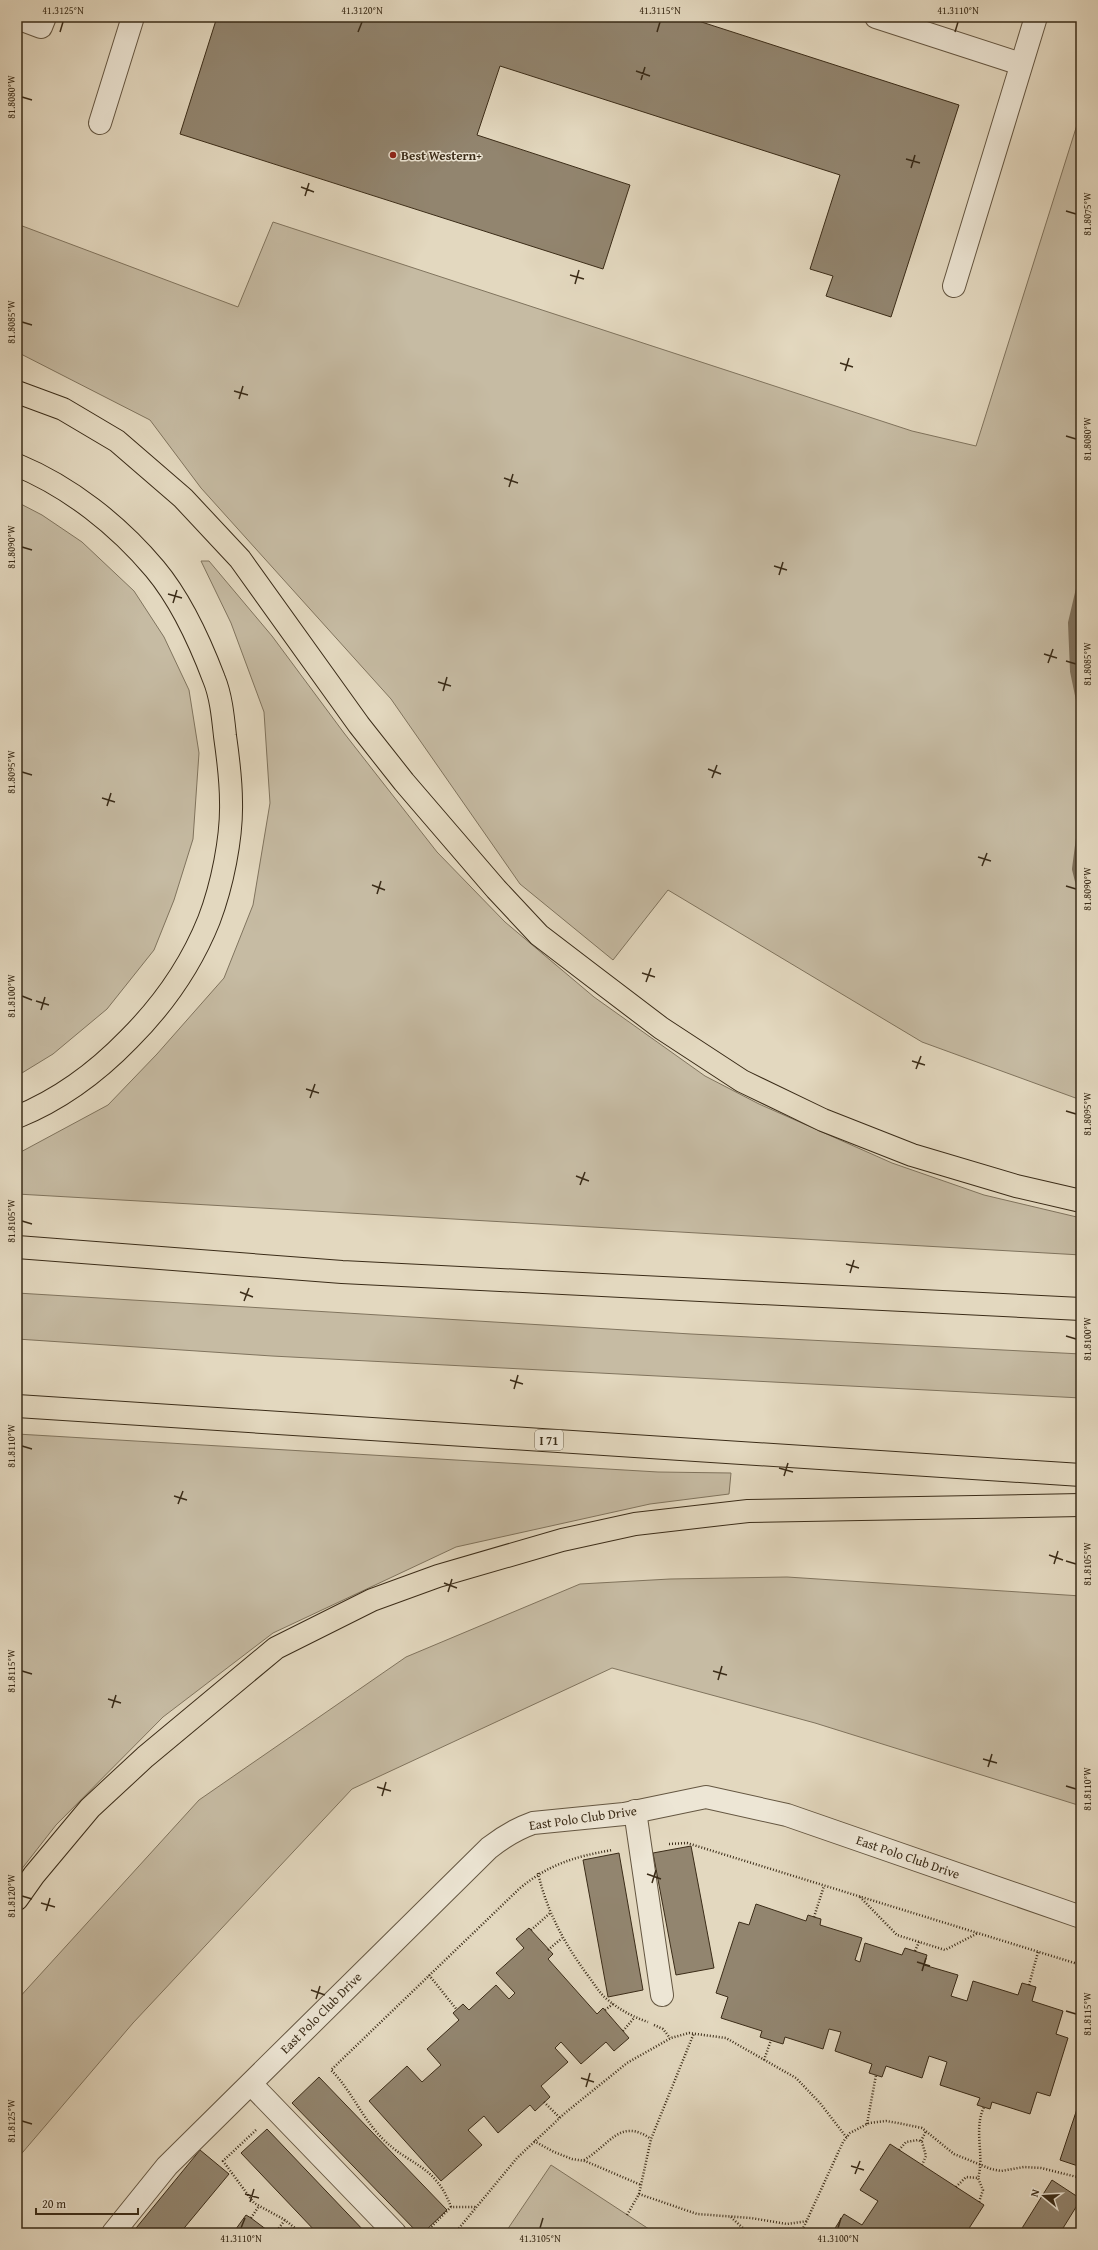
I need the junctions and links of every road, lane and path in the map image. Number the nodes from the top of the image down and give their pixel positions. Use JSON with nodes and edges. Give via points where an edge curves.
{"nodes":[{"id":1,"x":45,"y":17,"type":"edge"},
{"id":2,"x":132,"y":17,"type":"edge"},
{"id":3,"x":876,"y":17,"type":"edge"},
{"id":4,"x":1036,"y":17,"type":"edge"},
{"id":5,"x":17,"y":18,"type":"edge"},
{"id":6,"x":1021,"y":64,"type":"junction"},
{"id":7,"x":100,"y":123,"type":"dead end"},
{"id":8,"x":954,"y":286,"type":"dead end"},
{"id":9,"x":17,"y":392,"type":"edge"},
{"id":10,"x":17,"y":466,"type":"edge"},
{"id":11,"x":17,"y":1117,"type":"edge"},
{"id":12,"x":1081,"y":1201,"type":"edge"},
{"id":13,"x":17,"y":1247,"type":"edge"},
{"id":14,"x":1081,"y":1309,"type":"edge"},
{"id":15,"x":17,"y":1406,"type":"edge"},
{"id":16,"x":1081,"y":1475,"type":"edge"},
{"id":17,"x":1081,"y":1504,"type":"edge"},
{"id":18,"x":634,"y":1811,"type":"junction"},
{"id":19,"x":538,"y":1873,"type":"dead end"},
{"id":20,"x":824,"y":1886,"type":"dead end"},
{"id":21,"x":860,"y":1897,"type":"dead end"},
{"id":22,"x":17,"y":1899,"type":"edge"},
{"id":23,"x":550,"y":1913,"type":"junction"},
{"id":24,"x":814,"y":1917,"type":"dead end"},
{"id":25,"x":1081,"y":1917,"type":"edge"},
{"id":26,"x":531,"y":1930,"type":"dead end"},
{"id":27,"x":978,"y":1933,"type":"dead end"},
{"id":28,"x":562,"y":1938,"type":"junction"},
{"id":29,"x":919,"y":1942,"type":"junction"},
{"id":30,"x":548,"y":1950,"type":"dead end"},
{"id":31,"x":916,"y":1951,"type":"dead end"},
{"id":32,"x":1038,"y":1952,"type":"dead end"},
{"id":33,"x":429,"y":1975,"type":"dead end"},
{"id":34,"x":1029,"y":1985,"type":"dead end"},
{"id":35,"x":662,"y":1995,"type":"dead end"},
{"id":36,"x":613,"y":2004,"type":"junction"},
{"id":37,"x":457,"y":2010,"type":"dead end"},
{"id":38,"x":604,"y":2010,"type":"dead end"},
{"id":39,"x":634,"y":2017,"type":"junction"},
{"id":40,"x":623,"y":2031,"type":"dead end"},
{"id":41,"x":694,"y":2034,"type":"junction"},
{"id":42,"x":670,"y":2038,"type":"junction"},
{"id":43,"x":771,"y":2040,"type":"dead end"},
{"id":44,"x":764,"y":2060,"type":"junction"},
{"id":45,"x":876,"y":2075,"type":"dead end"},
{"id":46,"x":251,"y":2084,"type":"junction"},
{"id":47,"x":544,"y":2102,"type":"dead end"},
{"id":48,"x":984,"y":2107,"type":"dead end"},
{"id":49,"x":277,"y":2111,"type":"junction"},
{"id":50,"x":560,"y":2118,"type":"junction"},
{"id":51,"x":867,"y":2124,"type":"junction"},
{"id":52,"x":926,"y":2131,"type":"junction"},
{"id":53,"x":847,"y":2138,"type":"junction"},
{"id":54,"x":650,"y":2139,"type":"junction"},
{"id":55,"x":534,"y":2141,"type":"junction"},
{"id":56,"x":920,"y":2141,"type":"junction"},
{"id":57,"x":899,"y":2150,"type":"dead end"},
{"id":58,"x":584,"y":2160,"type":"junction"},
{"id":59,"x":922,"y":2165,"type":"dead end"},
{"id":60,"x":982,"y":2165,"type":"junction"},
{"id":61,"x":978,"y":2178,"type":"junction"},
{"id":62,"x":1081,"y":2178,"type":"edge"},
{"id":63,"x":641,"y":2185,"type":"junction"},
{"id":64,"x":956,"y":2187,"type":"dead end"},
{"id":65,"x":639,"y":2194,"type":"junction"},
{"id":66,"x":980,"y":2202,"type":"dead end"},
{"id":67,"x":259,"y":2206,"type":"junction"},
{"id":68,"x":477,"y":2207,"type":"junction"},
{"id":69,"x":627,"y":2215,"type":"dead end"},
{"id":70,"x":731,"y":2216,"type":"junction"},
{"id":71,"x":250,"y":2218,"type":"dead end"},
{"id":72,"x":285,"y":2220,"type":"junction"},
{"id":73,"x":808,"y":2220,"type":"junction"},
{"id":74,"x":113,"y":2233,"type":"edge"},
{"id":75,"x":275,"y":2233,"type":"edge"},
{"id":76,"x":301,"y":2233,"type":"edge"},
{"id":77,"x":395,"y":2233,"type":"edge"},
{"id":78,"x":424,"y":2233,"type":"edge"},
{"id":79,"x":455,"y":2233,"type":"edge"},
{"id":80,"x":748,"y":2233,"type":"edge"},
{"id":81,"x":801,"y":2233,"type":"edge"}],
"edges":[{"from":1,"to":5,"type":"street","via":[[41,27]]},
{"from":2,"to":7,"type":"street"},
{"from":3,"to":6,"type":"street"},
{"from":4,"to":6,"type":"street"},
{"from":6,"to":8,"type":"street"},
{"from":9,"to":12,"type":"highway","via":[[63,409],[118,441],[183,498],[240,559],[359,725],[496,889],[539,935],[596,979],[661,1028],[742,1081],[823,1120],[912,1155],[1016,1186]]},
{"from":10,"to":11,"type":"highway","via":[[41,475],[82,501],[122,535],[156,570],[178,603],[215,680],[223,721],[232,802],[222,872],[209,919],[192,957],[174,987],[146,1022],[100,1067],[34,1110]]},
{"from":13,"to":14,"type":"highway","via":[[342,1272]]},
{"from":15,"to":16,"type":"highway","number":"I 71"},
{"from":17,"to":22,"type":"highway","via":[[748,1511],[635,1524],[562,1540],[438,1576],[372,1600],[276,1648],[145,1757],[90,1808]]},
{"from":18,"to":25,"type":"street","name":"East Polo Club Drive","via":[[706,1797],[787,1815]]},
{"from":18,"to":35,"type":"street"},
{"from":18,"to":46,"type":"street","name":"East Polo Club Drive","via":[[533,1824],[507,1834],[483,1853]]},
{"from":19,"to":23,"type":"path"},
{"from":20,"to":24,"type":"path"},
{"from":21,"to":29,"type":"path","via":[[897,1936]]},
{"from":23,"to":26,"type":"path"},
{"from":23,"to":28,"type":"path"},
{"from":27,"to":29,"type":"path","via":[[945,1950]]},
{"from":28,"to":30,"type":"path"},
{"from":28,"to":36,"type":"path","via":[[599,1992]]},
{"from":29,"to":31,"type":"path"},
{"from":32,"to":34,"type":"path"},
{"from":33,"to":37,"type":"path"},
{"from":36,"to":38,"type":"path"},
{"from":36,"to":39,"type":"path"},
{"from":39,"to":40,"type":"path"},
{"from":39,"to":42,"type":"path","via":[[664,2029]]},
{"from":41,"to":42,"type":"path"},
{"from":41,"to":44,"type":"path","via":[[726,2038]]},
{"from":41,"to":54,"type":"path"},
{"from":42,"to":50,"type":"path","via":[[627,2063]]},
{"from":43,"to":44,"type":"path"},
{"from":44,"to":53,"type":"path","via":[[801,2083]]},
{"from":45,"to":51,"type":"path"},
{"from":46,"to":49,"type":"street"},
{"from":46,"to":74,"type":"street","name":"East Polo Club Drive","via":[[167,2166]]},
{"from":47,"to":50,"type":"path"},
{"from":48,"to":60,"type":"path","via":[[979,2116]]},
{"from":49,"to":67,"type":"path","via":[[223,2161],[247,2195]]},
{"from":49,"to":77,"type":"street"},
{"from":50,"to":55,"type":"path"},
{"from":51,"to":52,"type":"path","via":[[886,2121],[907,2124]]},
{"from":51,"to":53,"type":"path","via":[[850,2133]]},
{"from":52,"to":56,"type":"path"},
{"from":52,"to":60,"type":"path","via":[[954,2154]]},
{"from":53,"to":73,"type":"path","via":[[833,2161]]},
{"from":54,"to":58,"type":"path","via":[[633,2129],[622,2132]]},
{"from":54,"to":63,"type":"path"},
{"from":55,"to":58,"type":"path","via":[[572,2159]]},
{"from":55,"to":68,"type":"path","via":[[516,2158]]},
{"from":56,"to":57,"type":"path","via":[[906,2142]]},
{"from":56,"to":59,"type":"path","via":[[926,2156]]},
{"from":58,"to":63,"type":"path"},
{"from":60,"to":61,"type":"path"},
{"from":60,"to":62,"type":"path","via":[[1001,2171],[1024,2167],[1041,2168]]},
{"from":61,"to":64,"type":"path","via":[[966,2177]]},
{"from":61,"to":66,"type":"path","via":[[983,2190]]},
{"from":63,"to":65,"type":"path"},
{"from":65,"to":69,"type":"path"},
{"from":65,"to":70,"type":"path","via":[[686,2211]]},
{"from":67,"to":71,"type":"path"},
{"from":67,"to":72,"type":"path"},
{"from":68,"to":78,"type":"path","via":[[451,2207]]},
{"from":68,"to":79,"type":"path"},
{"from":70,"to":73,"type":"path","via":[[787,2224]]},
{"from":70,"to":80,"type":"path"},
{"from":72,"to":75,"type":"path"},
{"from":72,"to":76,"type":"path"},
{"from":73,"to":81,"type":"path"}]}
